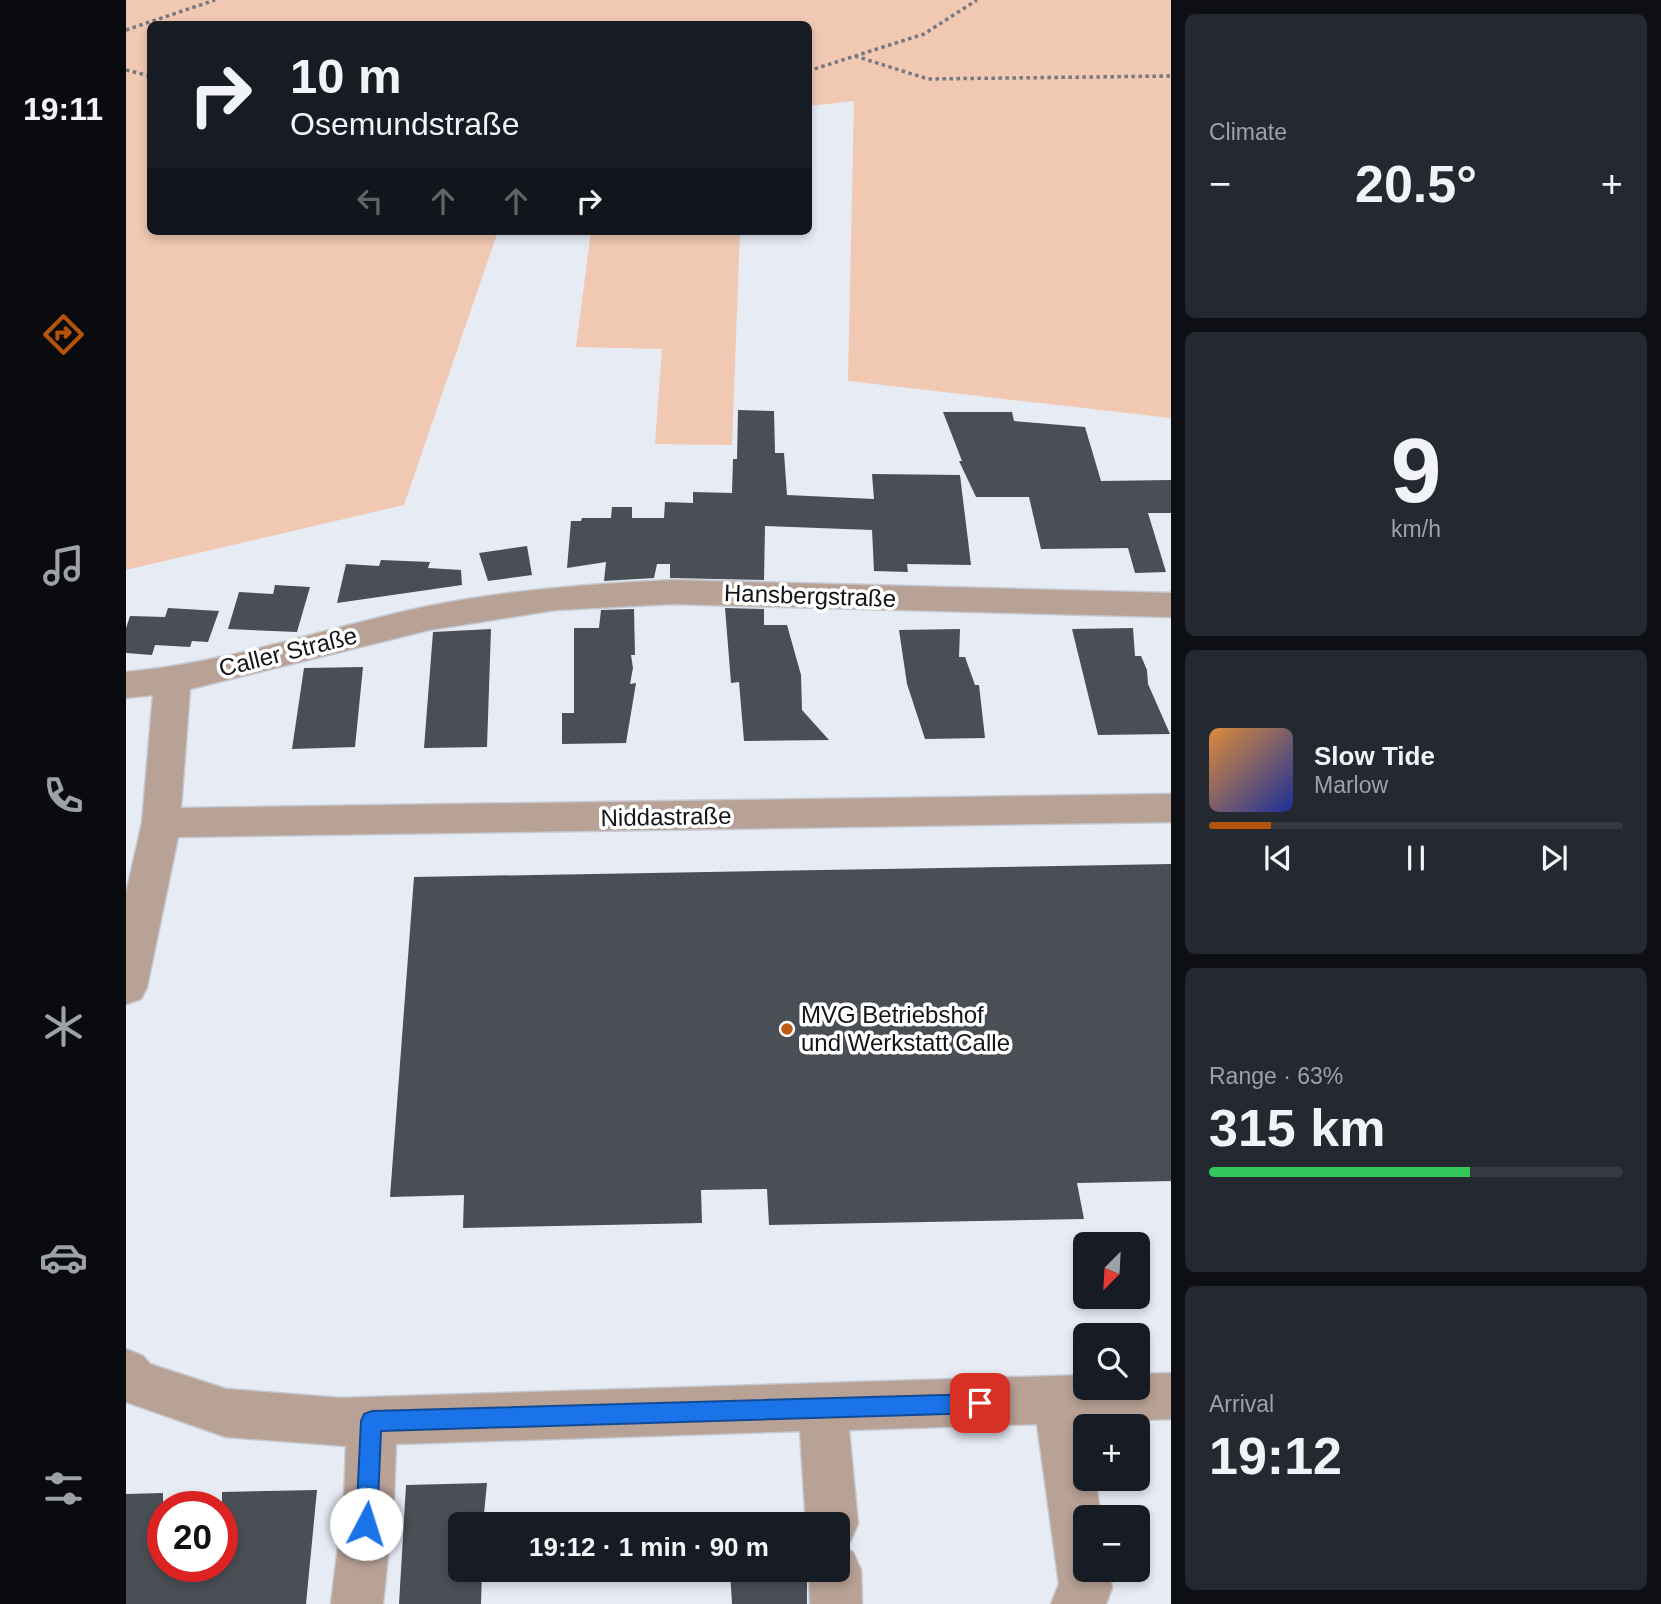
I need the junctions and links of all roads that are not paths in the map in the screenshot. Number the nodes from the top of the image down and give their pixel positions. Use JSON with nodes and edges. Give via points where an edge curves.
{"nodes":[{"id":1,"x":1171,"y":605,"type":"edge"},
{"id":2,"x":450,"y":614,"type":"joint"},
{"id":3,"x":172,"y":681,"type":"junction"},
{"id":4,"x":126,"y":685,"type":"edge"},
{"id":5,"x":1171,"y":808,"type":"edge"},
{"id":6,"x":161,"y":823,"type":"junction"},
{"id":7,"x":126,"y":987,"type":"edge"},
{"id":8,"x":126,"y":1372,"type":"edge"},
{"id":9,"x":1171,"y":1396,"type":"edge"},
{"id":10,"x":1058,"y":1401,"type":"junction"},
{"id":11,"x":823,"y":1409,"type":"junction"},
{"id":12,"x":372,"y":1421,"type":"junction"},
{"id":13,"x":831,"y":1512,"type":"edge"},
{"id":14,"x":835,"y":1582,"type":"edge"},
{"id":15,"x":357,"y":1604,"type":"edge"},
{"id":16,"x":836,"y":1604,"type":"edge"},
{"id":17,"x":1077,"y":1604,"type":"edge"}],
"edges":[{"from":1,"to":2,"type":"street","name":"Hansbergstraße","via":[[673,592],[555,598]]},
{"from":2,"to":3,"type":"street","name":"Caller Straße"},
{"from":3,"to":4,"type":"street","name":"Caller Straße"},
{"from":3,"to":6,"type":"street"},
{"from":5,"to":6,"type":"street","name":"Niddastraße"},
{"from":6,"to":7,"type":"street"},
{"from":8,"to":12,"type":"street","via":[[135,1382],[226,1413]]},
{"from":9,"to":10,"type":"street"},
{"from":10,"to":11,"type":"street"},
{"from":10,"to":17,"type":"street","via":[[1086,1588]]},
{"from":11,"to":12,"type":"street"},
{"from":11,"to":13,"type":"street"},
{"from":12,"to":15,"type":"street"},
{"from":14,"to":16,"type":"street"}]}
